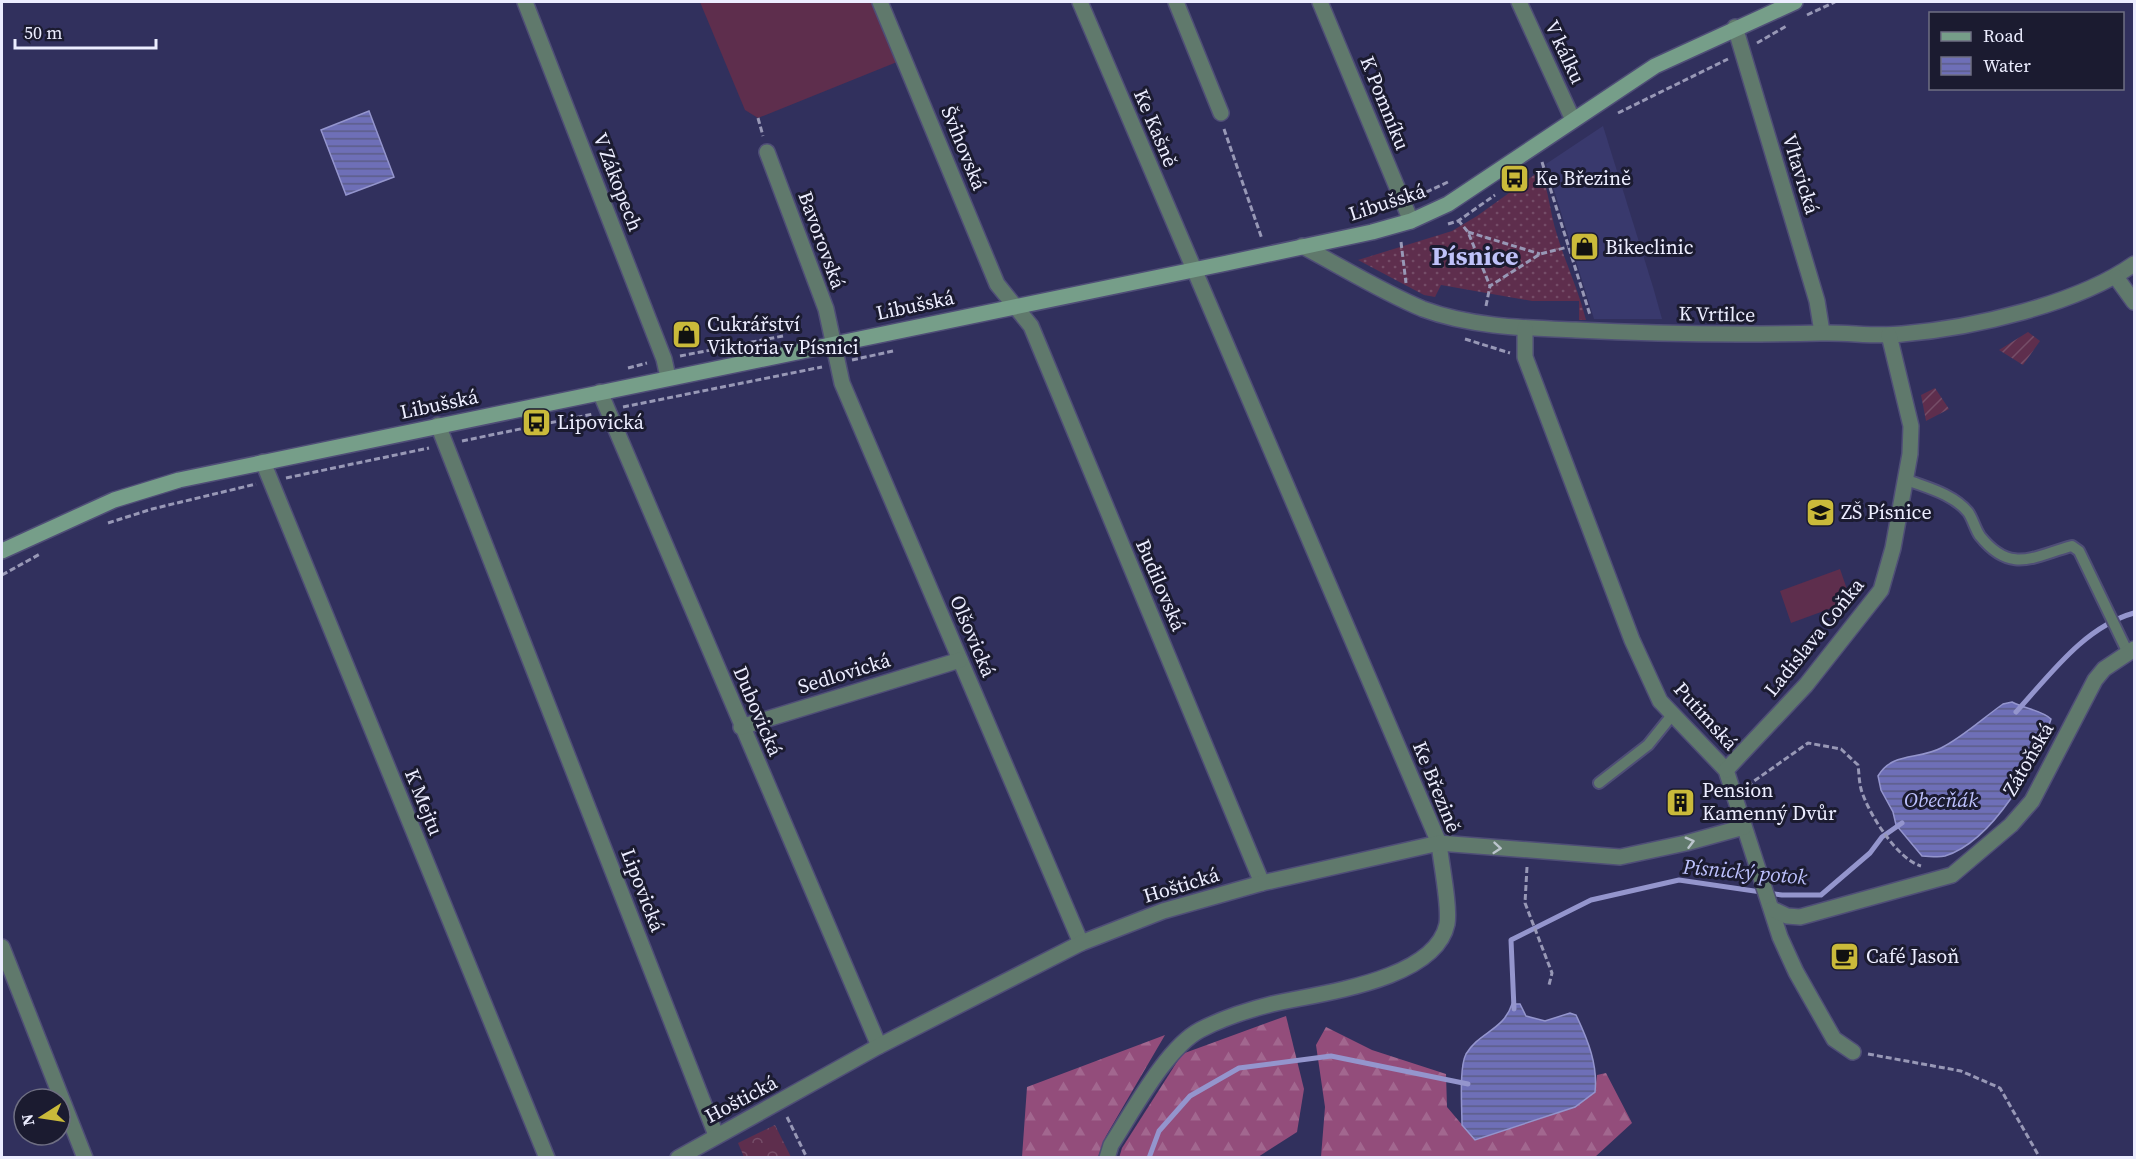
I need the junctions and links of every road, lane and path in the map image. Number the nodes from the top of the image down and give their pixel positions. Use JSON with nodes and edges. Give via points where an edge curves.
{"nodes":[{"id":1,"x":525,"y":2,"type":"edge"},
{"id":2,"x":880,"y":2,"type":"edge"},
{"id":3,"x":1080,"y":2,"type":"edge"},
{"id":4,"x":1176,"y":2,"type":"edge"},
{"id":5,"x":1320,"y":2,"type":"edge"},
{"id":6,"x":1519,"y":2,"type":"edge"},
{"id":7,"x":1795,"y":2,"type":"edge"},
{"id":8,"x":1835,"y":2,"type":"edge"},
{"id":9,"x":1799,"y":20,"type":"dead end"},
{"id":10,"x":1789,"y":25,"type":"dead end"},
{"id":11,"x":1735,"y":27,"type":"junction"},
{"id":12,"x":1742,"y":51,"type":"junction"},
{"id":13,"x":1221,"y":113,"type":"joint"},
{"id":14,"x":1612,"y":116,"type":"dead end"},
{"id":15,"x":1573,"y":120,"type":"junction"},
{"id":16,"x":767,"y":152,"type":"dead end"},
{"id":17,"x":1551,"y":156,"type":"dead end"},
{"id":18,"x":1542,"y":162,"type":"junction"},
{"id":19,"x":1533,"y":168,"type":"dead end"},
{"id":20,"x":1496,"y":195,"type":"dead end"},
{"id":21,"x":1448,"y":204,"type":"junction"},
{"id":22,"x":1411,"y":221,"type":"junction"},
{"id":23,"x":1458,"y":221,"type":"junction"},
{"id":24,"x":1439,"y":227,"type":"dead end"},
{"id":25,"x":1468,"y":232,"type":"junction"},
{"id":26,"x":1263,"y":239,"type":"dead end"},
{"id":27,"x":1390,"y":243,"type":"dead end"},
{"id":28,"x":1302,"y":246,"type":"junction"},
{"id":29,"x":1568,"y":246,"type":"junction"},
{"id":30,"x":1540,"y":254,"type":"junction"},
{"id":31,"x":2134,"y":264,"type":"edge"},
{"id":32,"x":1193,"y":270,"type":"junction"},
{"id":33,"x":2115,"y":277,"type":"junction"},
{"id":34,"x":1490,"y":286,"type":"junction"},
{"id":35,"x":1408,"y":300,"type":"junction"},
{"id":36,"x":2134,"y":302,"type":"edge"},
{"id":37,"x":1016,"y":306,"type":"junction"},
{"id":38,"x":1482,"y":323,"type":"junction"},
{"id":39,"x":1525,"y":328,"type":"junction"},
{"id":40,"x":1595,"y":331,"type":"junction"},
{"id":41,"x":1822,"y":333,"type":"junction"},
{"id":42,"x":1889,"y":334,"type":"junction"},
{"id":43,"x":834,"y":343,"type":"junction"},
{"id":44,"x":838,"y":363,"type":"junction"},
{"id":45,"x":668,"y":377,"type":"junction"},
{"id":46,"x":600,"y":392,"type":"junction"},
{"id":47,"x":608,"y":411,"type":"junction"},
{"id":48,"x":438,"y":425,"type":"junction"},
{"id":49,"x":446,"y":444,"type":"junction"},
{"id":50,"x":263,"y":462,"type":"junction"},
{"id":51,"x":1907,"y":480,"type":"junction"},
{"id":52,"x":271,"y":481,"type":"junction"},
{"id":53,"x":106,"y":524,"type":"dead end"},
{"id":54,"x":2,"y":551,"type":"edge"},
{"id":55,"x":44,"y":552,"type":"dead end"},
{"id":56,"x":2,"y":575,"type":"edge"},
{"id":57,"x":2131,"y":651,"type":"edge"},
{"id":58,"x":960,"y":660,"type":"junction"},
{"id":59,"x":1673,"y":714,"type":"junction"},
{"id":60,"x":741,"y":727,"type":"junction"},
{"id":61,"x":1726,"y":770,"type":"junction"},
{"id":62,"x":1599,"y":783,"type":"dead end"},
{"id":63,"x":1736,"y":795,"type":"junction"},
{"id":64,"x":1744,"y":827,"type":"junction"},
{"id":65,"x":1439,"y":843,"type":"junction"},
{"id":66,"x":1529,"y":851,"type":"junction"},
{"id":67,"x":1952,"y":875,"type":"junction"},
{"id":68,"x":1262,"y":883,"type":"junction"},
{"id":69,"x":1768,"y":898,"type":"junction"},
{"id":70,"x":1082,"y":943,"type":"junction"},
{"id":71,"x":2,"y":946,"type":"edge"},
{"id":72,"x":1549,"y":985,"type":"dead end"},
{"id":73,"x":879,"y":1046,"type":"junction"},
{"id":74,"x":1852,"y":1052,"type":"joint"},
{"id":75,"x":779,"y":1102,"type":"junction"},
{"id":76,"x":717,"y":1136,"type":"junction"},
{"id":77,"x":86,"y":1158,"type":"edge"},
{"id":78,"x":547,"y":1158,"type":"edge"},
{"id":79,"x":678,"y":1158,"type":"edge"},
{"id":80,"x":807,"y":1158,"type":"edge"},
{"id":81,"x":1107,"y":1158,"type":"edge"},
{"id":82,"x":2040,"y":1158,"type":"edge"}],
"edges":[{"from":1,"to":45,"type":"street","name":"V Zákopech"},
{"from":2,"to":37,"type":"street","name":"Švihovská","via":[[998,284]]},
{"from":3,"to":32,"type":"street","name":"Ke Kašně"},
{"from":4,"to":13,"type":"street"},
{"from":5,"to":22,"type":"street","name":"K Pomníku"},
{"from":6,"to":15,"type":"street","name":"V kálku"},
{"from":7,"to":11,"type":"street","name":"Libušská"},
{"from":8,"to":9,"type":"path"},
{"from":10,"to":12,"type":"path"},
{"from":11,"to":12,"type":"street","name":"Vltavická"},
{"from":11,"to":15,"type":"street","name":"Libušská","via":[[1655,66]]},
{"from":12,"to":14,"type":"path"},
{"from":12,"to":41,"type":"street","name":"Vltavická","via":[[1817,301]]},
{"from":13,"to":26,"type":"path"},
{"from":15,"to":21,"type":"street","name":"Libušská"},
{"from":16,"to":43,"type":"street","name":"Bavorovská","via":[[826,309]]},
{"from":17,"to":18,"type":"path"},
{"from":18,"to":19,"type":"path"},
{"from":18,"to":29,"type":"path"},
{"from":20,"to":23,"type":"path"},
{"from":21,"to":22,"type":"street","name":"Libušská"},
{"from":21,"to":23,"type":"path"},
{"from":22,"to":28,"type":"street","name":"Libušská"},
{"from":23,"to":24,"type":"path"},
{"from":23,"to":25,"type":"path"},
{"from":25,"to":30,"type":"path"},
{"from":25,"to":34,"type":"path"},
{"from":27,"to":35,"type":"path","via":[[1401,240]]},
{"from":28,"to":32,"type":"street","name":"Libušská"},
{"from":28,"to":35,"type":"street","name":"K Vrtilce"},
{"from":29,"to":30,"type":"path"},
{"from":29,"to":40,"type":"path"},
{"from":30,"to":34,"type":"path"},
{"from":31,"to":33,"type":"street","name":"K Vrtilce"},
{"from":32,"to":37,"type":"street","name":"Libušská"},
{"from":32,"to":65,"type":"street","name":"Ke Březině"},
{"from":33,"to":36,"type":"street"},
{"from":33,"to":42,"type":"street","name":"K Vrtilce","via":[[2038,306],[1967,324]]},
{"from":34,"to":38,"type":"path"},
{"from":35,"to":38,"type":"street","name":"K Vrtilce","via":[[1424,309]]},
{"from":37,"to":43,"type":"street","name":"Libušská"},
{"from":37,"to":68,"type":"street","name":"Budilovská","via":[[1031,326]]},
{"from":38,"to":39,"type":"street","name":"K Vrtilce"},
{"from":39,"to":40,"type":"street","name":"K Vrtilce"},
{"from":39,"to":59,"type":"street","name":"Putimská","via":[[1525,357],[1632,640],[1660,701]]},
{"from":40,"to":41,"type":"street","name":"K Vrtilce","via":[[1708,336]]},
{"from":41,"to":42,"type":"street","name":"K Vrtilce"},
{"from":42,"to":51,"type":"street","name":"Ladislava Coňka","via":[[1911,426]]},
{"from":43,"to":44,"type":"street","name":"Olšovická"},
{"from":43,"to":45,"type":"street","name":"Libušská"},
{"from":44,"to":47,"type":"path"},
{"from":44,"to":58,"type":"street","name":"Olšovická","via":[[842,383]]},
{"from":45,"to":46,"type":"street","name":"Libušská"},
{"from":46,"to":47,"type":"street","name":"Dubovická"},
{"from":46,"to":48,"type":"street","name":"Libušská"},
{"from":47,"to":49,"type":"path"},
{"from":47,"to":60,"type":"street","name":"Dubovická"},
{"from":48,"to":49,"type":"street","name":"Lipovická"},
{"from":48,"to":50,"type":"street","name":"Libušská"},
{"from":49,"to":52,"type":"path"},
{"from":49,"to":76,"type":"street","name":"Lipovická"},
{"from":50,"to":52,"type":"street","name":"K Mejtu"},
{"from":50,"to":54,"type":"street","name":"Libušská","via":[[146,489]]},
{"from":51,"to":57,"type":"lane","via":[[1951,498],[1968,512],[1992,549],[2009,558],[2036,560],[2072,546],[2084,560]]},
{"from":51,"to":61,"type":"street","name":"Ladislava Coňka","via":[[1881,590],[1806,685]]},
{"from":52,"to":53,"type":"path"},
{"from":52,"to":78,"type":"street","name":"K Mejtu"},
{"from":55,"to":56,"type":"path"},
{"from":57,"to":67,"type":"street","name":"Zátoňská","via":[[2094,680],[2032,801],[2011,825]]},
{"from":58,"to":60,"type":"street","name":"Sedlovická"},
{"from":58,"to":70,"type":"street","name":"Olšovická"},
{"from":59,"to":61,"type":"street","name":"Putimská"},
{"from":59,"to":62,"type":"lane","via":[[1648,746]]},
{"from":60,"to":73,"type":"street","name":"Dubovická"},
{"from":61,"to":63,"type":"street","name":"Putimská"},
{"from":63,"to":64,"type":"street","name":"Putimská"},
{"from":63,"to":67,"type":"path","via":[[1808,743],[1841,749],[1858,765],[1860,787],[1870,811],[1894,846],[1909,863]]},
{"from":66,"to":64,"type":"street","name":"Hoštická","one_way":true,"via":[[1620,857]]},
{"from":64,"to":69,"type":"street","name":"Putimská"},
{"from":65,"to":66,"type":"street","name":"Hoštická","one_way":true},
{"from":65,"to":68,"type":"street","name":"Hoštická"},
{"from":65,"to":81,"type":"street","name":"Ke Březině","via":[[1447,922],[1444,935],[1432,951],[1406,968],[1371,982],[1270,1005],[1197,1031],[1171,1054],[1111,1145]]},
{"from":66,"to":72,"type":"path","via":[[1525,903],[1552,973]]},
{"from":67,"to":69,"type":"street","name":"Zátoňská","via":[[1800,917],[1787,916]]},
{"from":68,"to":70,"type":"street","name":"Hoštická","via":[[1162,911]]},
{"from":69,"to":74,"type":"street","name":"Putimská","via":[[1780,938],[1801,982],[1834,1039]]},
{"from":70,"to":73,"type":"street","name":"Hoštická"},
{"from":71,"to":77,"type":"street"},
{"from":73,"to":75,"type":"street","name":"Hoštická"},
{"from":74,"to":82,"type":"path","via":[[1961,1071],[2000,1088]]},
{"from":75,"to":76,"type":"street","name":"Hoštická"},
{"from":75,"to":80,"type":"path"},
{"from":76,"to":79,"type":"street","name":"Hoštická"}]}
